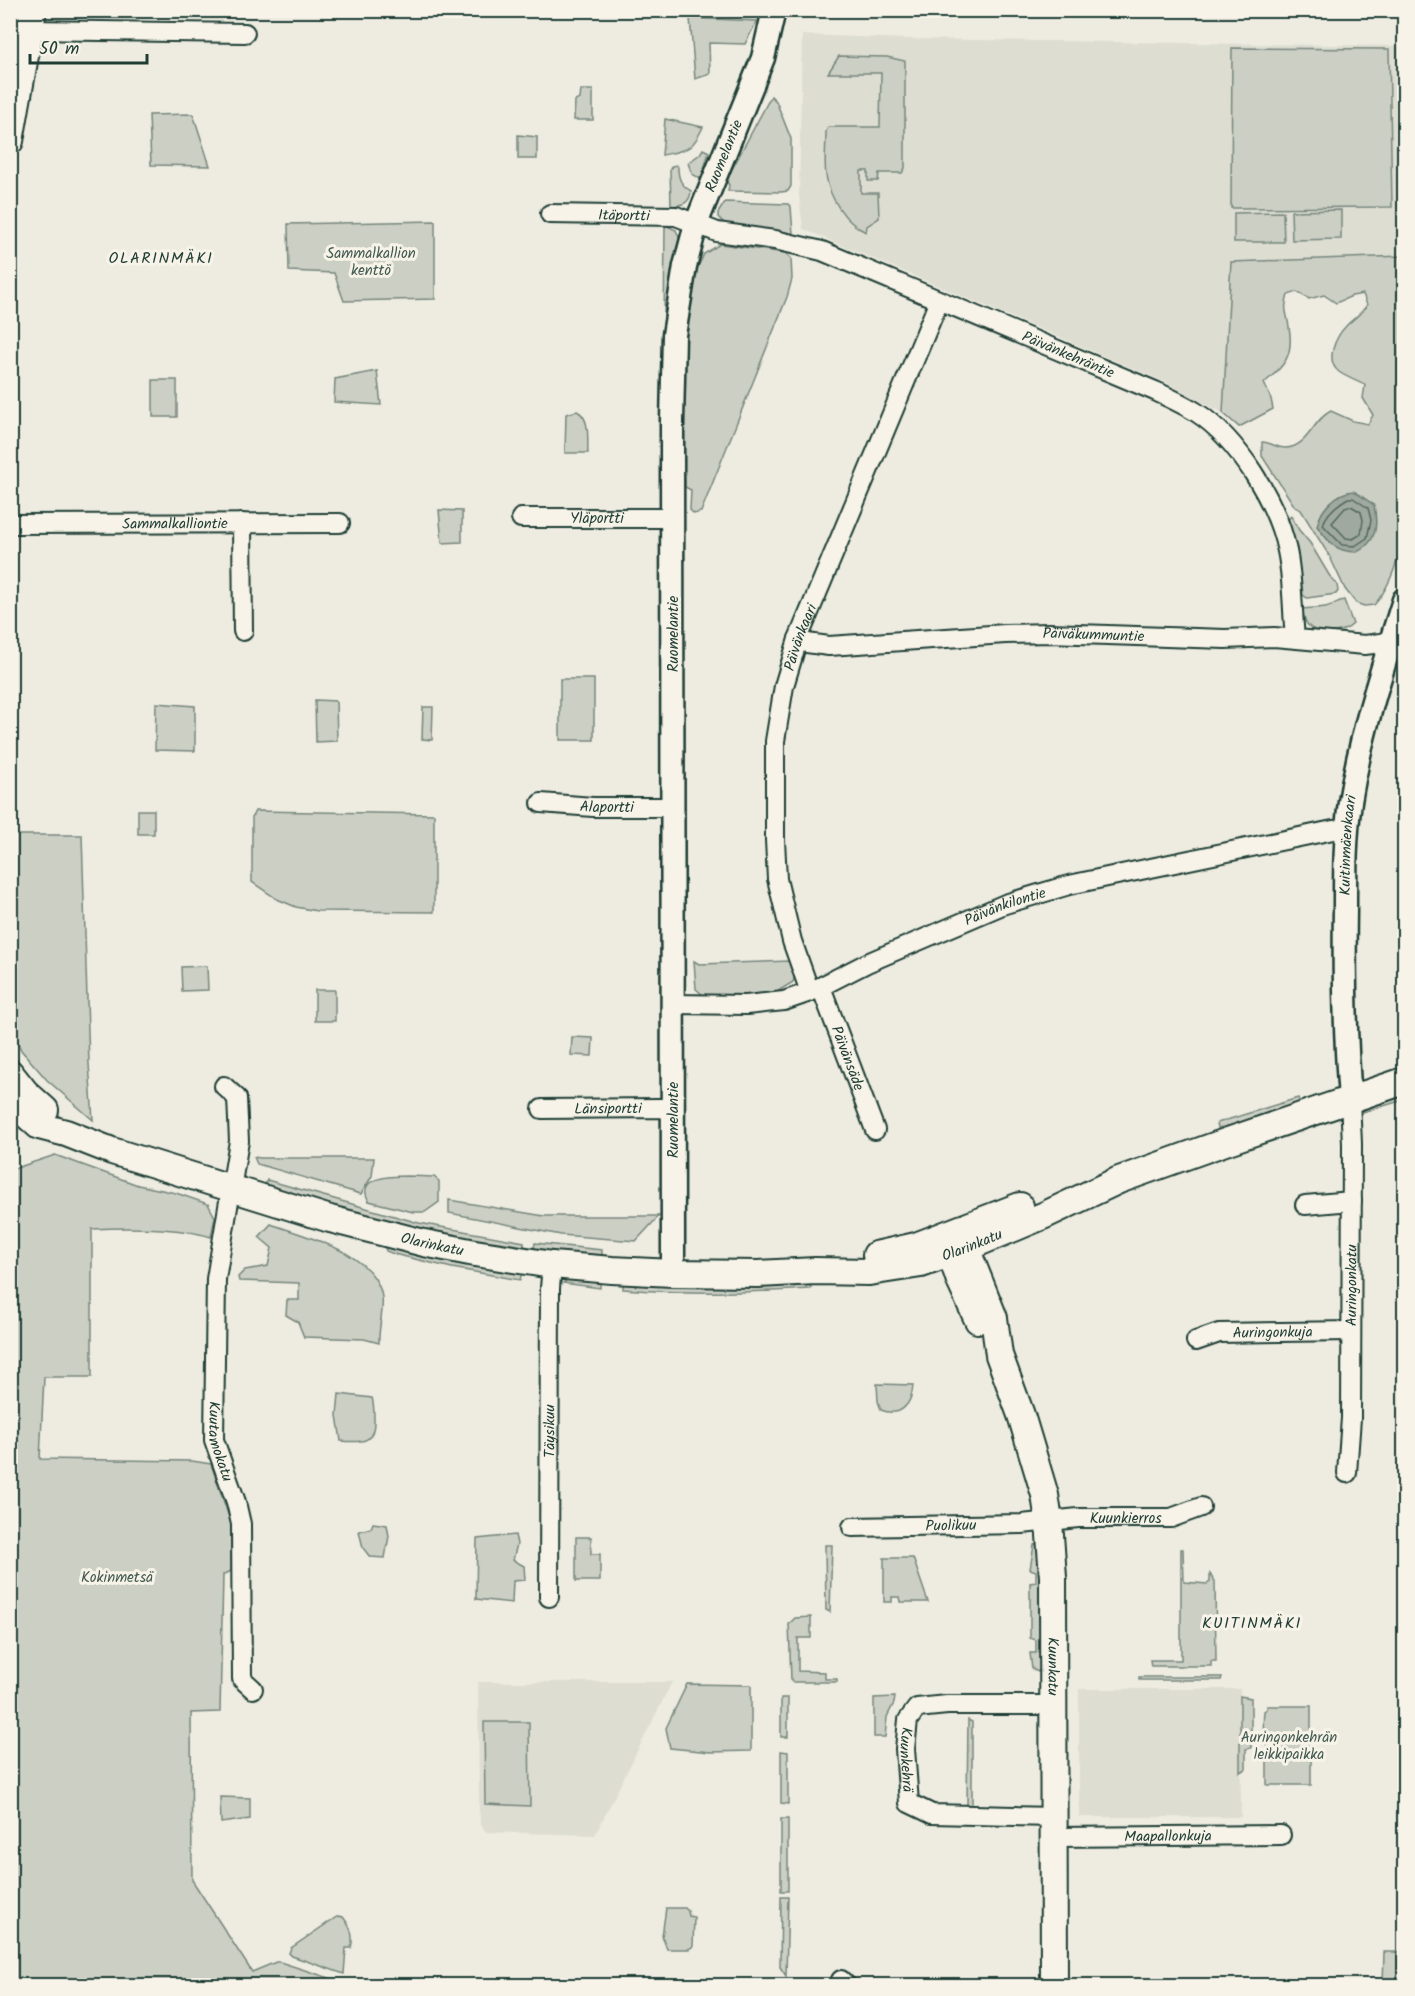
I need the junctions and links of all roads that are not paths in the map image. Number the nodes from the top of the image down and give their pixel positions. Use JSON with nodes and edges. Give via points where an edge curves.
{"nodes":[{"id":1,"x":774,"y":10,"type":"edge"},
{"id":2,"x":31,"y":20,"type":"edge"},
{"id":3,"x":245,"y":33,"type":"dead end"},
{"id":4,"x":10,"y":141,"type":"edge"},
{"id":5,"x":550,"y":214,"type":"dead end"},
{"id":6,"x":696,"y":224,"type":"junction"},
{"id":7,"x":939,"y":301,"type":"junction"},
{"id":8,"x":521,"y":518,"type":"dead end"},
{"id":9,"x":674,"y":518,"type":"junction"},
{"id":10,"x":242,"y":523,"type":"junction"},
{"id":11,"x":340,"y":523,"type":"dead end"},
{"id":12,"x":10,"y":524,"type":"edge"},
{"id":13,"x":1404,"y":600,"type":"edge"},
{"id":14,"x":243,"y":632,"type":"dead end"},
{"id":15,"x":1295,"y":638,"type":"junction"},
{"id":16,"x":798,"y":639,"type":"junction"},
{"id":17,"x":1397,"y":642,"type":"edge"},
{"id":18,"x":541,"y":802,"type":"dead end"},
{"id":19,"x":673,"y":807,"type":"junction"},
{"id":20,"x":1347,"y":829,"type":"junction"},
{"id":21,"x":816,"y":989,"type":"junction"},
{"id":22,"x":673,"y":1004,"type":"junction"},
{"id":23,"x":10,"y":1072,"type":"edge"},
{"id":24,"x":1404,"y":1081,"type":"edge"},
{"id":25,"x":224,"y":1086,"type":"dead end"},
{"id":26,"x":1350,"y":1099,"type":"junction"},
{"id":27,"x":10,"y":1100,"type":"edge"},
{"id":28,"x":542,"y":1109,"type":"dead end"},
{"id":29,"x":673,"y":1110,"type":"junction"},
{"id":30,"x":875,"y":1130,"type":"dead end"},
{"id":31,"x":66,"y":1132,"type":"junction"},
{"id":32,"x":231,"y":1188,"type":"junction"},
{"id":33,"x":1352,"y":1201,"type":"junction"},
{"id":34,"x":1305,"y":1205,"type":"dead end"},
{"id":35,"x":957,"y":1245,"type":"junction"},
{"id":36,"x":552,"y":1265,"type":"junction"},
{"id":37,"x":673,"y":1273,"type":"junction"},
{"id":38,"x":1351,"y":1331,"type":"junction"},
{"id":39,"x":1196,"y":1341,"type":"dead end"},
{"id":40,"x":1347,"y":1473,"type":"dead end"},
{"id":41,"x":1201,"y":1508,"type":"dead end"},
{"id":42,"x":1049,"y":1521,"type":"junction"},
{"id":43,"x":852,"y":1527,"type":"dead end"},
{"id":44,"x":549,"y":1597,"type":"dead end"},
{"id":45,"x":253,"y":1689,"type":"dead end"},
{"id":46,"x":1054,"y":1705,"type":"junction"},
{"id":47,"x":1054,"y":1827,"type":"junction"},
{"id":48,"x":1281,"y":1835,"type":"dead end"},
{"id":49,"x":1054,"y":1986,"type":"edge"}],
"edges":[{"from":1,"to":6,"type":"street","name":"Ruomelantie","via":[[763,58]]},
{"from":2,"to":3,"type":"street"},
{"from":2,"to":4,"type":"main road"},
{"from":5,"to":6,"type":"street","name":"Itäportti","via":[[662,215]]},
{"from":6,"to":7,"type":"street","name":"Päivänkehräntie","via":[[732,235],[822,251]]},
{"from":6,"to":9,"type":"street","name":"Ruomelantie","via":[[674,335]]},
{"from":7,"to":15,"type":"street","name":"Päivänkehräntie","via":[[1155,391],[1209,422],[1263,486],[1278,518],[1287,550]]},
{"from":7,"to":16,"type":"street","name":"Päivänkaari"},
{"from":8,"to":9,"type":"street","name":"Yläportti"},
{"from":9,"to":19,"type":"street","name":"Ruomelantie"},
{"from":10,"to":11,"type":"street","name":"Sammalkalliontie"},
{"from":10,"to":12,"type":"street","name":"Sammalkalliontie"},
{"from":10,"to":14,"type":"street"},
{"from":13,"to":17,"type":"street","name":"Kuitinmäenkaari"},
{"from":15,"to":16,"type":"street","name":"Päiväkummuntie","via":[[1049,633],[829,646]]},
{"from":15,"to":17,"type":"street","name":"Päiväkummuntie","via":[[1365,645]]},
{"from":16,"to":21,"type":"street","name":"Päivänkaari","via":[[784,686],[775,741],[777,879],[792,941]]},
{"from":17,"to":20,"type":"street","name":"Kuitinmäenkaari","via":[[1361,746]]},
{"from":18,"to":19,"type":"street","name":"Alaportti","via":[[593,807]]},
{"from":19,"to":22,"type":"street","name":"Ruomelantie"},
{"from":20,"to":21,"type":"street","name":"Päivänkilontie","via":[[1069,885],[1005,904]]},
{"from":20,"to":26,"type":"street","name":"Kuitinmäenkaari","via":[[1344,937]]},
{"from":21,"to":22,"type":"street","name":"Päivänkilontie","via":[[766,1004]]},
{"from":21,"to":30,"type":"street","name":"Päivänsäde"},
{"from":22,"to":29,"type":"street","name":"Ruomelantie"},
{"from":23,"to":31,"type":"main road","name":"Olarinkatu"},
{"from":24,"to":26,"type":"main road","name":"Olarinkatu"},
{"from":25,"to":32,"type":"street","name":"Kuutamokatu","via":[[237,1098],[239,1141]]},
{"from":26,"to":33,"type":"street","name":"Auringonkatu"},
{"from":26,"to":35,"type":"main road","name":"Olarinkatu","via":[[1119,1180],[1042,1197]]},
{"from":27,"to":31,"type":"main road","name":"Olarinkatu","via":[[39,1126]]},
{"from":28,"to":29,"type":"street","name":"Länsiportti"},
{"from":29,"to":37,"type":"street","name":"Ruomelantie"},
{"from":31,"to":32,"type":"main road","name":"Olarinkatu","via":[[112,1151]]},
{"from":32,"to":36,"type":"main road","name":"Olarinkatu","via":[[414,1240]]},
{"from":32,"to":45,"type":"street","name":"Kuutamokatu","via":[[216,1279],[214,1440],[241,1524],[242,1679]]},
{"from":33,"to":34,"type":"street"},
{"from":33,"to":38,"type":"street","name":"Auringonkatu"},
{"from":35,"to":37,"type":"main road","name":"Olarinkatu","via":[[916,1246],[815,1271]]},
{"from":35,"to":42,"type":"main road","name":"Kuunkatu","via":[[994,1318],[999,1355],[1035,1461]]},
{"from":36,"to":37,"type":"main road","name":"Olarinkatu"},
{"from":36,"to":44,"type":"street","name":"Täysikuu"},
{"from":38,"to":39,"type":"street","name":"Auringonkuja","via":[[1219,1333]]},
{"from":38,"to":40,"type":"street","name":"Auringonkatu"},
{"from":41,"to":42,"type":"street","name":"Kuunkierros","via":[[1171,1518]]},
{"from":42,"to":43,"type":"street","name":"Puolikuu"},
{"from":42,"to":46,"type":"main road","name":"Kuunkatu"},
{"from":46,"to":47,"type":"main road","name":"Kuunkatu"},
{"from":46,"to":47,"type":"street","name":"Kuunkehrä","via":[[917,1708],[908,1720],[905,1749],[909,1803],[932,1814]]},
{"from":47,"to":48,"type":"street","name":"Maapallonkuja"},
{"from":47,"to":49,"type":"main road","name":"Kuunkatu"}]}
